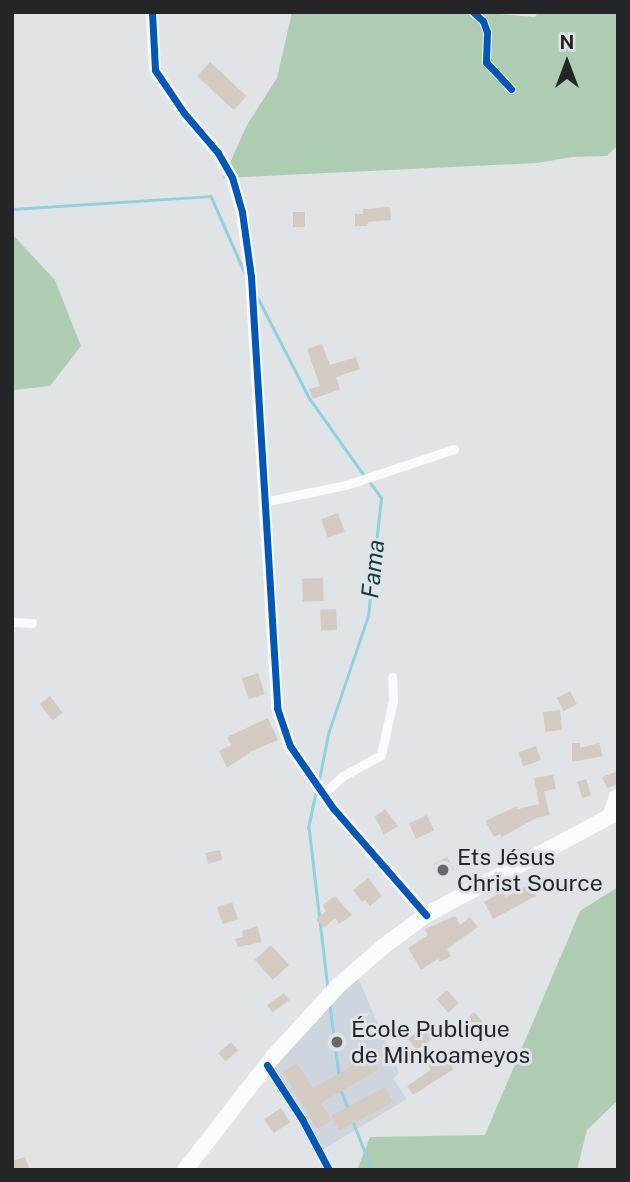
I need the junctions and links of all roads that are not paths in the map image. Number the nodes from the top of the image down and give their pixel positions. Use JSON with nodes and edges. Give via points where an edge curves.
{"nodes":[{"id":1,"x":152,"y":12,"type":"edge"},
{"id":2,"x":473,"y":12,"type":"edge"},
{"id":3,"x":511,"y":89,"type":"dead end"},
{"id":4,"x":454,"y":449,"type":"dead end"},
{"id":5,"x":263,"y":502,"type":"junction"},
{"id":6,"x":12,"y":622,"type":"edge"},
{"id":7,"x":32,"y":623,"type":"dead end"},
{"id":8,"x":392,"y":677,"type":"dead end"},
{"id":9,"x":618,"y":793,"type":"edge"},
{"id":10,"x":323,"y":794,"type":"junction"},
{"id":11,"x":612,"y":814,"type":"edge"},
{"id":12,"x":426,"y":915,"type":"junction"},
{"id":13,"x":267,"y":1065,"type":"junction"},
{"id":14,"x":185,"y":1170,"type":"edge"},
{"id":15,"x":329,"y":1170,"type":"edge"}],
"edges":[{"from":1,"to":5,"type":"street","via":[[155,70],[232,177],[242,212],[251,276]]},
{"from":2,"to":3,"type":"street","via":[[487,32],[486,62]]},
{"from":4,"to":5,"type":"street","via":[[346,485]]},
{"from":5,"to":10,"type":"street","via":[[277,708],[290,746]]},
{"from":6,"to":7,"type":"street"},
{"from":8,"to":10,"type":"street","via":[[393,700],[381,755],[343,776]]},
{"from":9,"to":11,"type":"street","via":[[613,796]]},
{"from":10,"to":12,"type":"street"},
{"from":11,"to":12,"type":"highway"},
{"from":12,"to":13,"type":"highway","via":[[338,986]]},
{"from":13,"to":14,"type":"highway"},
{"from":13,"to":15,"type":"street"}]}
